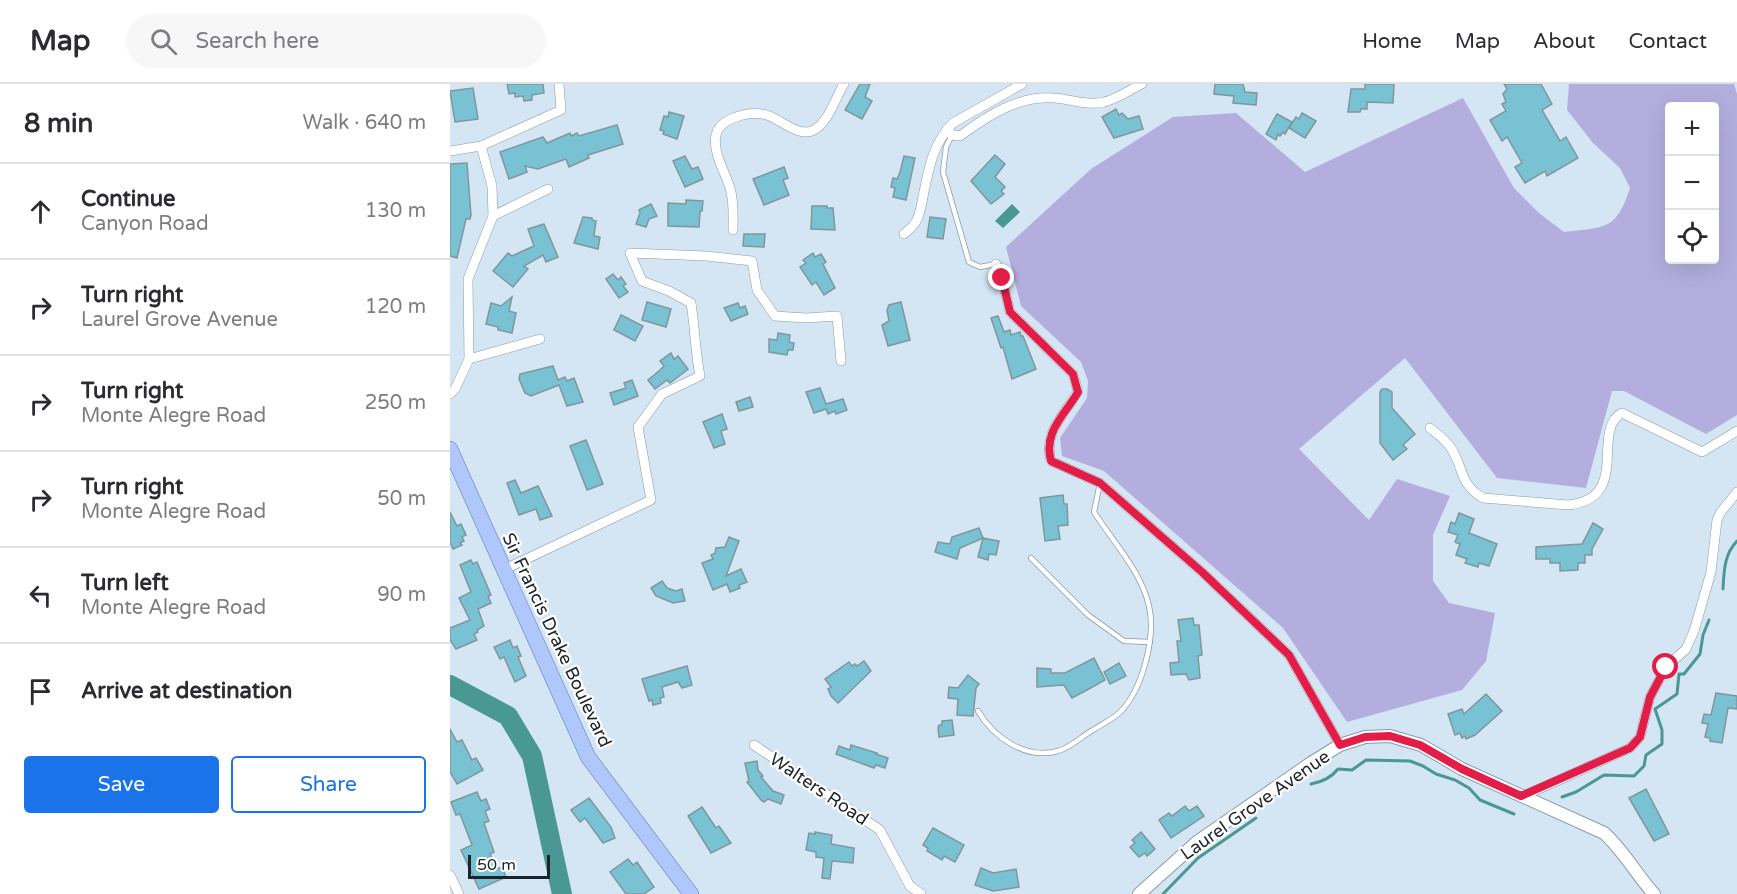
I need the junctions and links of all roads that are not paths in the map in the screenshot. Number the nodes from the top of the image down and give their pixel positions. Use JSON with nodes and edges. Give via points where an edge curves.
{"nodes":[{"id":1,"x":559,"y":84,"type":"edge"},
{"id":2,"x":844,"y":84,"type":"edge"},
{"id":3,"x":1022,"y":84,"type":"edge"},
{"id":4,"x":1142,"y":84,"type":"edge"},
{"id":5,"x":949,"y":132,"type":"junction"},
{"id":6,"x":481,"y":146,"type":"junction"},
{"id":7,"x":450,"y":151,"type":"edge"},
{"id":8,"x":548,"y":189,"type":"dead end"},
{"id":9,"x":493,"y":216,"type":"junction"},
{"id":10,"x":733,"y":230,"type":"dead end"},
{"id":11,"x":904,"y":234,"type":"dead end"},
{"id":12,"x":996,"y":264,"type":"joint"},
{"id":13,"x":540,"y":339,"type":"dead end"},
{"id":14,"x":469,"y":359,"type":"junction"},
{"id":15,"x":842,"y":361,"type":"dead end"},
{"id":16,"x":450,"y":394,"type":"edge"},
{"id":17,"x":1430,"y":428,"type":"dead end"},
{"id":18,"x":1737,"y":431,"type":"edge"},
{"id":19,"x":450,"y":449,"type":"edge"},
{"id":20,"x":1100,"y":483,"type":"junction"},
{"id":21,"x":1737,"y":492,"type":"edge"},
{"id":22,"x":1031,"y":558,"type":"dead end"},
{"id":23,"x":503,"y":570,"type":"junction"},
{"id":24,"x":1150,"y":642,"type":"junction"},
{"id":25,"x":978,"y":711,"type":"dead end"},
{"id":26,"x":754,"y":745,"type":"dead end"},
{"id":27,"x":1340,"y":745,"type":"junction"},
{"id":28,"x":1521,"y":796,"type":"junction"},
{"id":29,"x":450,"y":876,"type":"edge"},
{"id":30,"x":459,"y":894,"type":"edge"},
{"id":31,"x":691,"y":894,"type":"edge"},
{"id":32,"x":921,"y":894,"type":"edge"},
{"id":33,"x":1139,"y":894,"type":"edge"},
{"id":34,"x":1653,"y":894,"type":"edge"}],
"edges":[{"from":1,"to":6,"type":"street","via":[[561,110]]},
{"from":2,"to":10,"type":"street","via":[[827,116],[808,132],[798,132],[764,114],[739,115],[722,123],[716,133],[717,153],[732,196]]},
{"from":3,"to":5,"type":"street","via":[[953,123]]},
{"from":4,"to":5,"type":"street","via":[[1107,102],[1092,104],[1037,97],[980,121],[960,136]]},
{"from":5,"to":11,"type":"street","via":[[936,146],[919,214]]},
{"from":5,"to":12,"type":"lane","via":[[943,172],[969,262],[981,267]]},
{"from":6,"to":7,"type":"street"},
{"from":6,"to":9,"type":"street","via":[[492,186]]},
{"from":8,"to":9,"type":"street"},
{"from":9,"to":14,"type":"street","via":[[468,279]]},
{"from":12,"to":20,"type":"street","via":[[1010,312],[1073,374],[1078,392],[1050,433],[1047,449],[1051,461]]},
{"from":13,"to":14,"type":"street"},
{"from":14,"to":16,"type":"street"},
{"from":15,"to":23,"type":"street","via":[[837,316],[775,316],[757,290],[752,261],[630,253],[642,281],[691,303],[700,376],[662,394],[638,427],[651,500]]},
{"from":17,"to":18,"type":"street","via":[[1448,444],[1467,485],[1483,498],[1568,505],[1590,500],[1600,488],[1605,477],[1610,430],[1622,413],[1702,452]]},
{"from":19,"to":23,"type":"main road","name":"Sir Francis Drake Boulevard"},
{"from":20,"to":24,"type":"lane","via":[[1094,512],[1131,563],[1149,606]]},
{"from":20,"to":27,"type":"street","via":[[1289,655]]},
{"from":21,"to":28,"type":"street","via":[[1717,520],[1711,572],[1694,631],[1686,649],[1666,667],[1650,697],[1640,737],[1630,748]]},
{"from":22,"to":24,"type":"lane","via":[[1088,615],[1124,641]]},
{"from":23,"to":31,"type":"main road","name":"Sir Francis Drake Boulevard","via":[[588,757]]},
{"from":24,"to":25,"type":"lane","via":[[1140,684],[1122,711],[1060,751],[1038,754],[1023,750],[995,734]]},
{"from":26,"to":32,"type":"street","name":"Walters Road","via":[[880,830],[910,886]]},
{"from":27,"to":28,"type":"street","name":"Laurel Grove Avenue","via":[[1365,737],[1390,736],[1420,745]]},
{"from":27,"to":33,"type":"street","name":"Laurel Grove Avenue","via":[[1197,842]]},
{"from":28,"to":34,"type":"street","name":"Laurel Grove Avenue","via":[[1604,833],[1620,848]]},
{"from":29,"to":30,"type":"street"}]}
